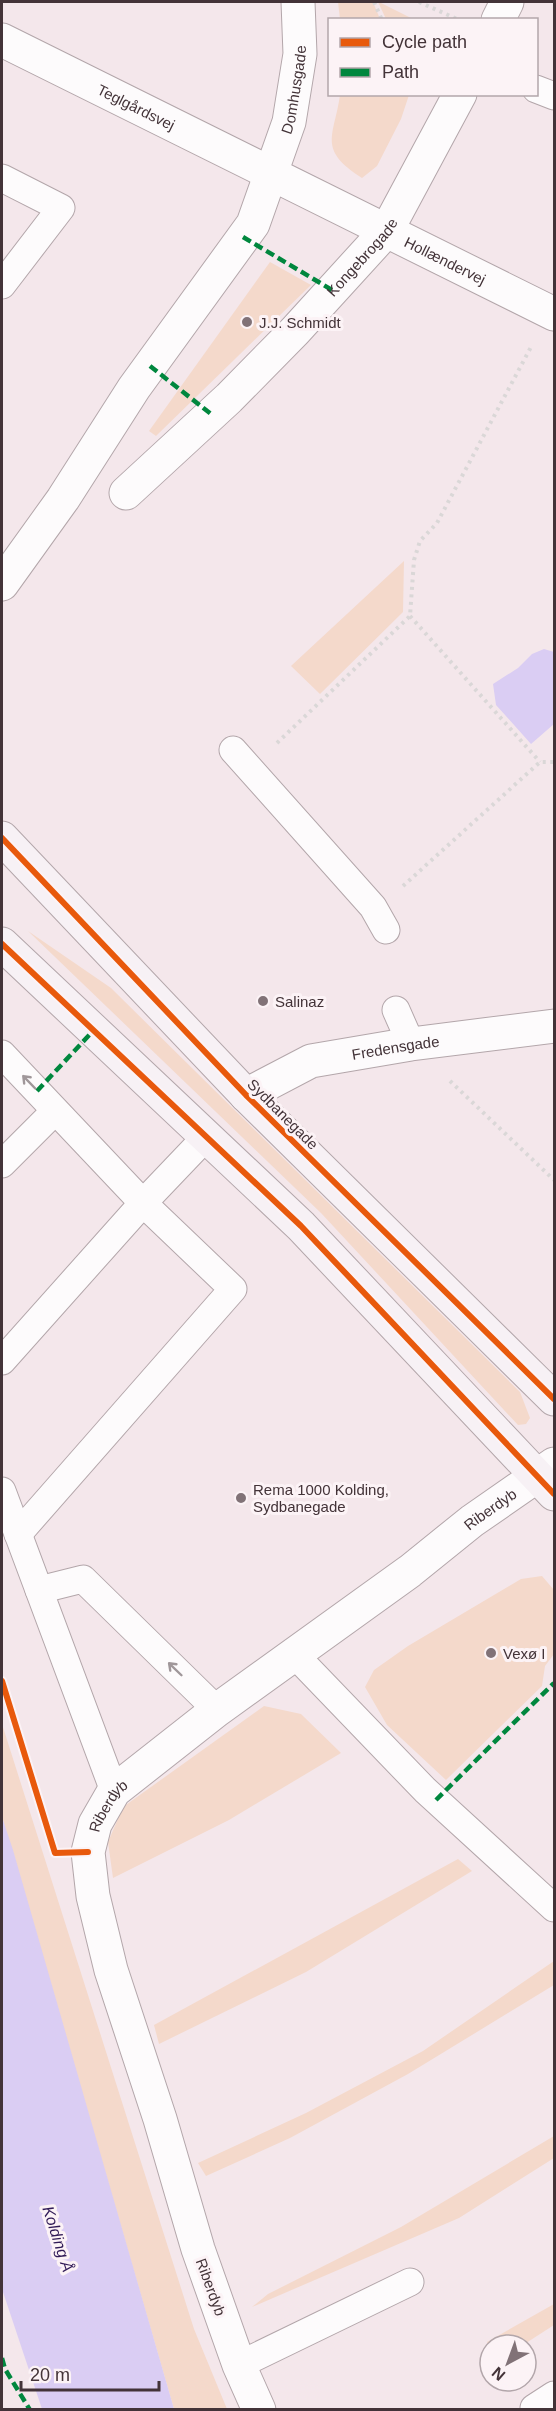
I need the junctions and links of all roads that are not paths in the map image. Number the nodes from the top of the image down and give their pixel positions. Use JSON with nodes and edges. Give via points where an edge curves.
{"nodes":[{"id":1,"x":298,"y":2,"type":"edge"},
{"id":2,"x":507,"y":2,"type":"edge"},
{"id":3,"x":499,"y":18,"type":"edge"},
{"id":4,"x":2,"y":40,"type":"edge"},
{"id":5,"x":538,"y":89,"type":"edge"},
{"id":6,"x":459,"y":96,"type":"edge"},
{"id":7,"x":555,"y":96,"type":"edge"},
{"id":8,"x":273,"y":173,"type":"junction"},
{"id":9,"x":2,"y":178,"type":"edge"},
{"id":10,"x":387,"y":230,"type":"junction"},
{"id":11,"x":2,"y":285,"type":"edge"},
{"id":12,"x":552,"y":313,"type":"edge"},
{"id":13,"x":126,"y":493,"type":"dead end"},
{"id":14,"x":2,"y":584,"type":"edge"},
{"id":15,"x":233,"y":750,"type":"dead end"},
{"id":16,"x":2,"y":838,"type":"edge"},
{"id":17,"x":386,"y":930,"type":"dead end"},
{"id":18,"x":2,"y":945,"type":"edge"},
{"id":19,"x":396,"y":1010,"type":"dead end"},
{"id":20,"x":555,"y":1026,"type":"edge"},
{"id":21,"x":411,"y":1044,"type":"junction"},
{"id":22,"x":2,"y":1054,"type":"edge"},
{"id":23,"x":246,"y":1095,"type":"junction"},
{"id":24,"x":55,"y":1111,"type":"junction"},
{"id":25,"x":205,"y":1138,"type":"junction"},
{"id":26,"x":2,"y":1164,"type":"edge"},
{"id":27,"x":143,"y":1203,"type":"junction"},
{"id":28,"x":2,"y":1361,"type":"edge"},
{"id":29,"x":555,"y":1399,"type":"edge"},
{"id":30,"x":549,"y":1478,"type":"edge"},
{"id":31,"x":2,"y":1491,"type":"edge"},
{"id":32,"x":18,"y":1534,"type":"junction"},
{"id":33,"x":39,"y":1590,"type":"junction"},
{"id":34,"x":295,"y":1655,"type":"junction"},
{"id":35,"x":217,"y":1710,"type":"junction"},
{"id":36,"x":114,"y":1791,"type":"junction"},
{"id":37,"x":555,"y":1908,"type":"edge"},
{"id":38,"x":410,"y":2282,"type":"dead end"},
{"id":39,"x":239,"y":2366,"type":"junction"},
{"id":40,"x":260,"y":2409,"type":"edge"}],
"edges":[{"from":1,"to":8,"type":"street","name":"Domhusgade","via":[[300,54],[290,122]]},
{"from":2,"to":3,"type":"street"},
{"from":4,"to":8,"type":"street","name":"Teglgårdsvej"},
{"from":5,"to":7,"type":"lane"},
{"from":6,"to":10,"type":"street","name":"Kongebrogade"},
{"from":8,"to":10,"type":"street","name":"Hollændervej"},
{"from":8,"to":14,"type":"street","via":[[253,224],[134,388],[63,499]]},
{"from":9,"to":11,"type":"lane","via":[[61,208]]},
{"from":10,"to":12,"type":"street","name":"Hollændervej"},
{"from":10,"to":13,"type":"street","name":"Kongebrogade","via":[[229,398]]},
{"from":15,"to":17,"type":"lane","via":[[374,907]]},
{"from":16,"to":23,"type":"main road","name":"Sydbanegade"},
{"from":18,"to":25,"type":"main road"},
{"from":19,"to":21,"type":"lane"},
{"from":20,"to":21,"type":"street","name":"Fredensgade"},
{"from":21,"to":23,"type":"street","name":"Fredensgade","via":[[311,1061]]},
{"from":24,"to":22,"type":"lane","one_way":true},
{"from":23,"to":29,"type":"main road","name":"Sydbanegade"},
{"from":24,"to":26,"type":"lane"},
{"from":24,"to":27,"type":"lane"},
{"from":25,"to":27,"type":"lane"},
{"from":25,"to":30,"type":"main road","via":[[337,1263]]},
{"from":27,"to":28,"type":"lane"},
{"from":27,"to":32,"type":"lane","via":[[232,1289]]},
{"from":30,"to":34,"type":"street","name":"Riberdyb","via":[[472,1521]]},
{"from":31,"to":32,"type":"lane"},
{"from":32,"to":33,"type":"lane"},
{"from":35,"to":33,"type":"lane","one_way":true,"via":[[83,1579]]},
{"from":33,"to":36,"type":"lane"},
{"from":34,"to":35,"type":"street","name":"Riberdyb"},
{"from":34,"to":37,"type":"lane","via":[[425,1790]]},
{"from":35,"to":36,"type":"street","name":"Riberdyb"},
{"from":36,"to":39,"type":"street","name":"Riberdyb","via":[[95,1824],[88,1852],[93,1896],[111,1970],[198,2249]]},
{"from":38,"to":39,"type":"lane"},
{"from":39,"to":40,"type":"street","name":"Riberdyb"}]}
